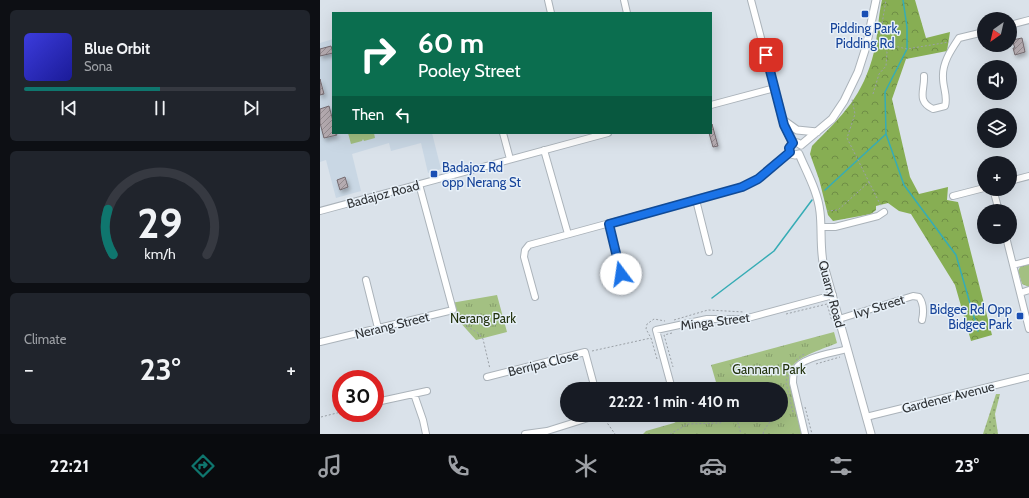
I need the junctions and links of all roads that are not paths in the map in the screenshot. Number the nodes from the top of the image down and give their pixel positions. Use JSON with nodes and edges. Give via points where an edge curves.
{"nodes":[{"id":1,"x":548,"y":0,"type":"edge"},
{"id":2,"x":624,"y":0,"type":"edge"},
{"id":3,"x":751,"y":0,"type":"edge"},
{"id":4,"x":876,"y":0,"type":"edge"},
{"id":5,"x":551,"y":12,"type":"edge"},
{"id":6,"x":628,"y":12,"type":"edge"},
{"id":7,"x":1029,"y":20,"type":"edge"},
{"id":8,"x":1017,"y":23,"type":"edge"},
{"id":9,"x":977,"y":34,"type":"edge"},
{"id":10,"x":924,"y":76,"type":"dead end"},
{"id":11,"x":775,"y":88,"type":"junction"},
{"id":12,"x":712,"y":105,"type":"edge"},
{"id":13,"x":783,"y":120,"type":"junction"},
{"id":14,"x":817,"y":132,"type":"junction"},
{"id":15,"x":503,"y":134,"type":"edge"},
{"id":16,"x":599,"y":134,"type":"edge"},
{"id":17,"x":582,"y":136,"type":"edge"},
{"id":18,"x":793,"y":143,"type":"junction"},
{"id":19,"x":801,"y":145,"type":"junction"},
{"id":20,"x":544,"y":150,"type":"junction"},
{"id":21,"x":790,"y":152,"type":"junction"},
{"id":22,"x":799,"y":154,"type":"junction"},
{"id":23,"x":510,"y":159,"type":"junction"},
{"id":24,"x":1029,"y":176,"type":"edge"},
{"id":25,"x":1017,"y":179,"type":"edge"},
{"id":26,"x":418,"y":184,"type":"junction"},
{"id":27,"x":977,"y":190,"type":"edge"},
{"id":28,"x":953,"y":196,"type":"dead end"},
{"id":29,"x":696,"y":200,"type":"junction"},
{"id":30,"x":320,"y":211,"type":"edge"},
{"id":31,"x":884,"y":212,"type":"road end"},
{"id":32,"x":609,"y":224,"type":"junction"},
{"id":33,"x":821,"y":227,"type":"junction"},
{"id":34,"x":568,"y":234,"type":"junction"},
{"id":35,"x":1008,"y":244,"type":"edge"},
{"id":36,"x":708,"y":252,"type":"dead end"},
{"id":37,"x":1029,"y":261,"type":"edge"},
{"id":38,"x":1013,"y":265,"type":"junction"},
{"id":39,"x":621,"y":274,"type":"dead end"},
{"id":40,"x":366,"y":280,"type":"dead end"},
{"id":41,"x":1029,"y":290,"type":"edge"},
{"id":42,"x":1020,"y":293,"type":"junction"},
{"id":43,"x":832,"y":295,"type":"junction"},
{"id":44,"x":535,"y":297,"type":"dead end"},
{"id":45,"x":839,"y":319,"type":"junction"},
{"id":46,"x":922,"y":320,"type":"dead end"},
{"id":47,"x":378,"y":328,"type":"junction"},
{"id":48,"x":1029,"y":329,"type":"edge"},
{"id":49,"x":320,"y":342,"type":"edge"},
{"id":50,"x":847,"y":349,"type":"junction"},
{"id":51,"x":490,"y":376,"type":"road end"},
{"id":52,"x":1029,"y":377,"type":"edge"},
{"id":53,"x":593,"y":382,"type":"edge"},
{"id":54,"x":670,"y":382,"type":"edge"},
{"id":55,"x":427,"y":391,"type":"dead end"},
{"id":56,"x":414,"y":394,"type":"junction"},
{"id":57,"x":384,"y":400,"type":"edge"},
{"id":58,"x":866,"y":417,"type":"junction"},
{"id":59,"x":576,"y":422,"type":"edge"},
{"id":60,"x":426,"y":434,"type":"edge"},
{"id":61,"x":525,"y":434,"type":"edge"},
{"id":62,"x":805,"y":434,"type":"edge"},
{"id":63,"x":871,"y":434,"type":"edge"}],
"edges":[{"from":1,"to":5,"type":"street"},
{"from":2,"to":6,"type":"street"},
{"from":3,"to":11,"type":"street"},
{"from":4,"to":14,"type":"street","via":[[863,58],[850,89],[838,111]]},
{"from":7,"to":8,"type":"street"},
{"from":9,"to":10,"type":"street","via":[[959,38],[948,54],[943,78],[947,100],[939,109],[933,109],[925,103],[922,95]]},
{"from":11,"to":12,"type":"street"},
{"from":11,"to":13,"type":"street"},
{"from":13,"to":14,"type":"street","via":[[797,130]]},
{"from":13,"to":18,"type":"street"},
{"from":14,"to":19,"type":"street"},
{"from":15,"to":23,"type":"street"},
{"from":16,"to":17,"type":"street","name":"Badajoz Road"},
{"from":17,"to":20,"type":"street","name":"Badajoz Road"},
{"from":18,"to":19,"type":"street"},
{"from":18,"to":21,"type":"street","via":[[789,148]]},
{"from":19,"to":22,"type":"street","via":[[802,150]]},
{"from":20,"to":23,"type":"street","name":"Badajoz Road"},
{"from":20,"to":34,"type":"street"},
{"from":21,"to":22,"type":"street"},
{"from":21,"to":29,"type":"street","via":[[751,183]]},
{"from":22,"to":33,"type":"street","name":"Quarry Road","via":[[813,184]]},
{"from":23,"to":26,"type":"street","name":"Badajoz Road"},
{"from":24,"to":25,"type":"street"},
{"from":26,"to":30,"type":"street","name":"Badajoz Road"},
{"from":26,"to":47,"type":"street","name":"Nerang Street","via":[[453,310]]},
{"from":27,"to":28,"type":"street"},
{"from":29,"to":32,"type":"street"},
{"from":29,"to":36,"type":"street"},
{"from":31,"to":33,"type":"street","via":[[878,216],[835,227]]},
{"from":32,"to":34,"type":"street"},
{"from":32,"to":39,"type":"street"},
{"from":33,"to":43,"type":"street","name":"Quarry Road","via":[[821,248]]},
{"from":34,"to":44,"type":"street","via":[[529,245],[525,250],[524,257]]},
{"from":35,"to":38,"type":"street"},
{"from":37,"to":38,"type":"street"},
{"from":38,"to":42,"type":"street"},
{"from":40,"to":47,"type":"street"},
{"from":41,"to":42,"type":"street"},
{"from":42,"to":48,"type":"street"},
{"from":43,"to":45,"type":"street","name":"Quarry Road"},
{"from":43,"to":54,"type":"street","name":"Minga Street","via":[[744,319],[707,319],[656,330]]},
{"from":45,"to":46,"type":"street","name":"Ivy Street","via":[[913,296],[921,301],[924,312]]},
{"from":45,"to":50,"type":"street","name":"Quarry Road"},
{"from":47,"to":49,"type":"street","name":"Nerang Street"},
{"from":50,"to":58,"type":"street","name":"Quarry Road"},
{"from":50,"to":62,"type":"street","via":[[803,361],[795,370],[793,383]]},
{"from":51,"to":53,"type":"street","name":"Berripa Close","via":[[585,352]]},
{"from":52,"to":58,"type":"street","name":"Gardener Avenue"},
{"from":55,"to":56,"type":"street"},
{"from":56,"to":57,"type":"street"},
{"from":56,"to":60,"type":"street"},
{"from":58,"to":63,"type":"street","name":"Quarry Road"},
{"from":59,"to":61,"type":"street","via":[[547,431]]}]}
